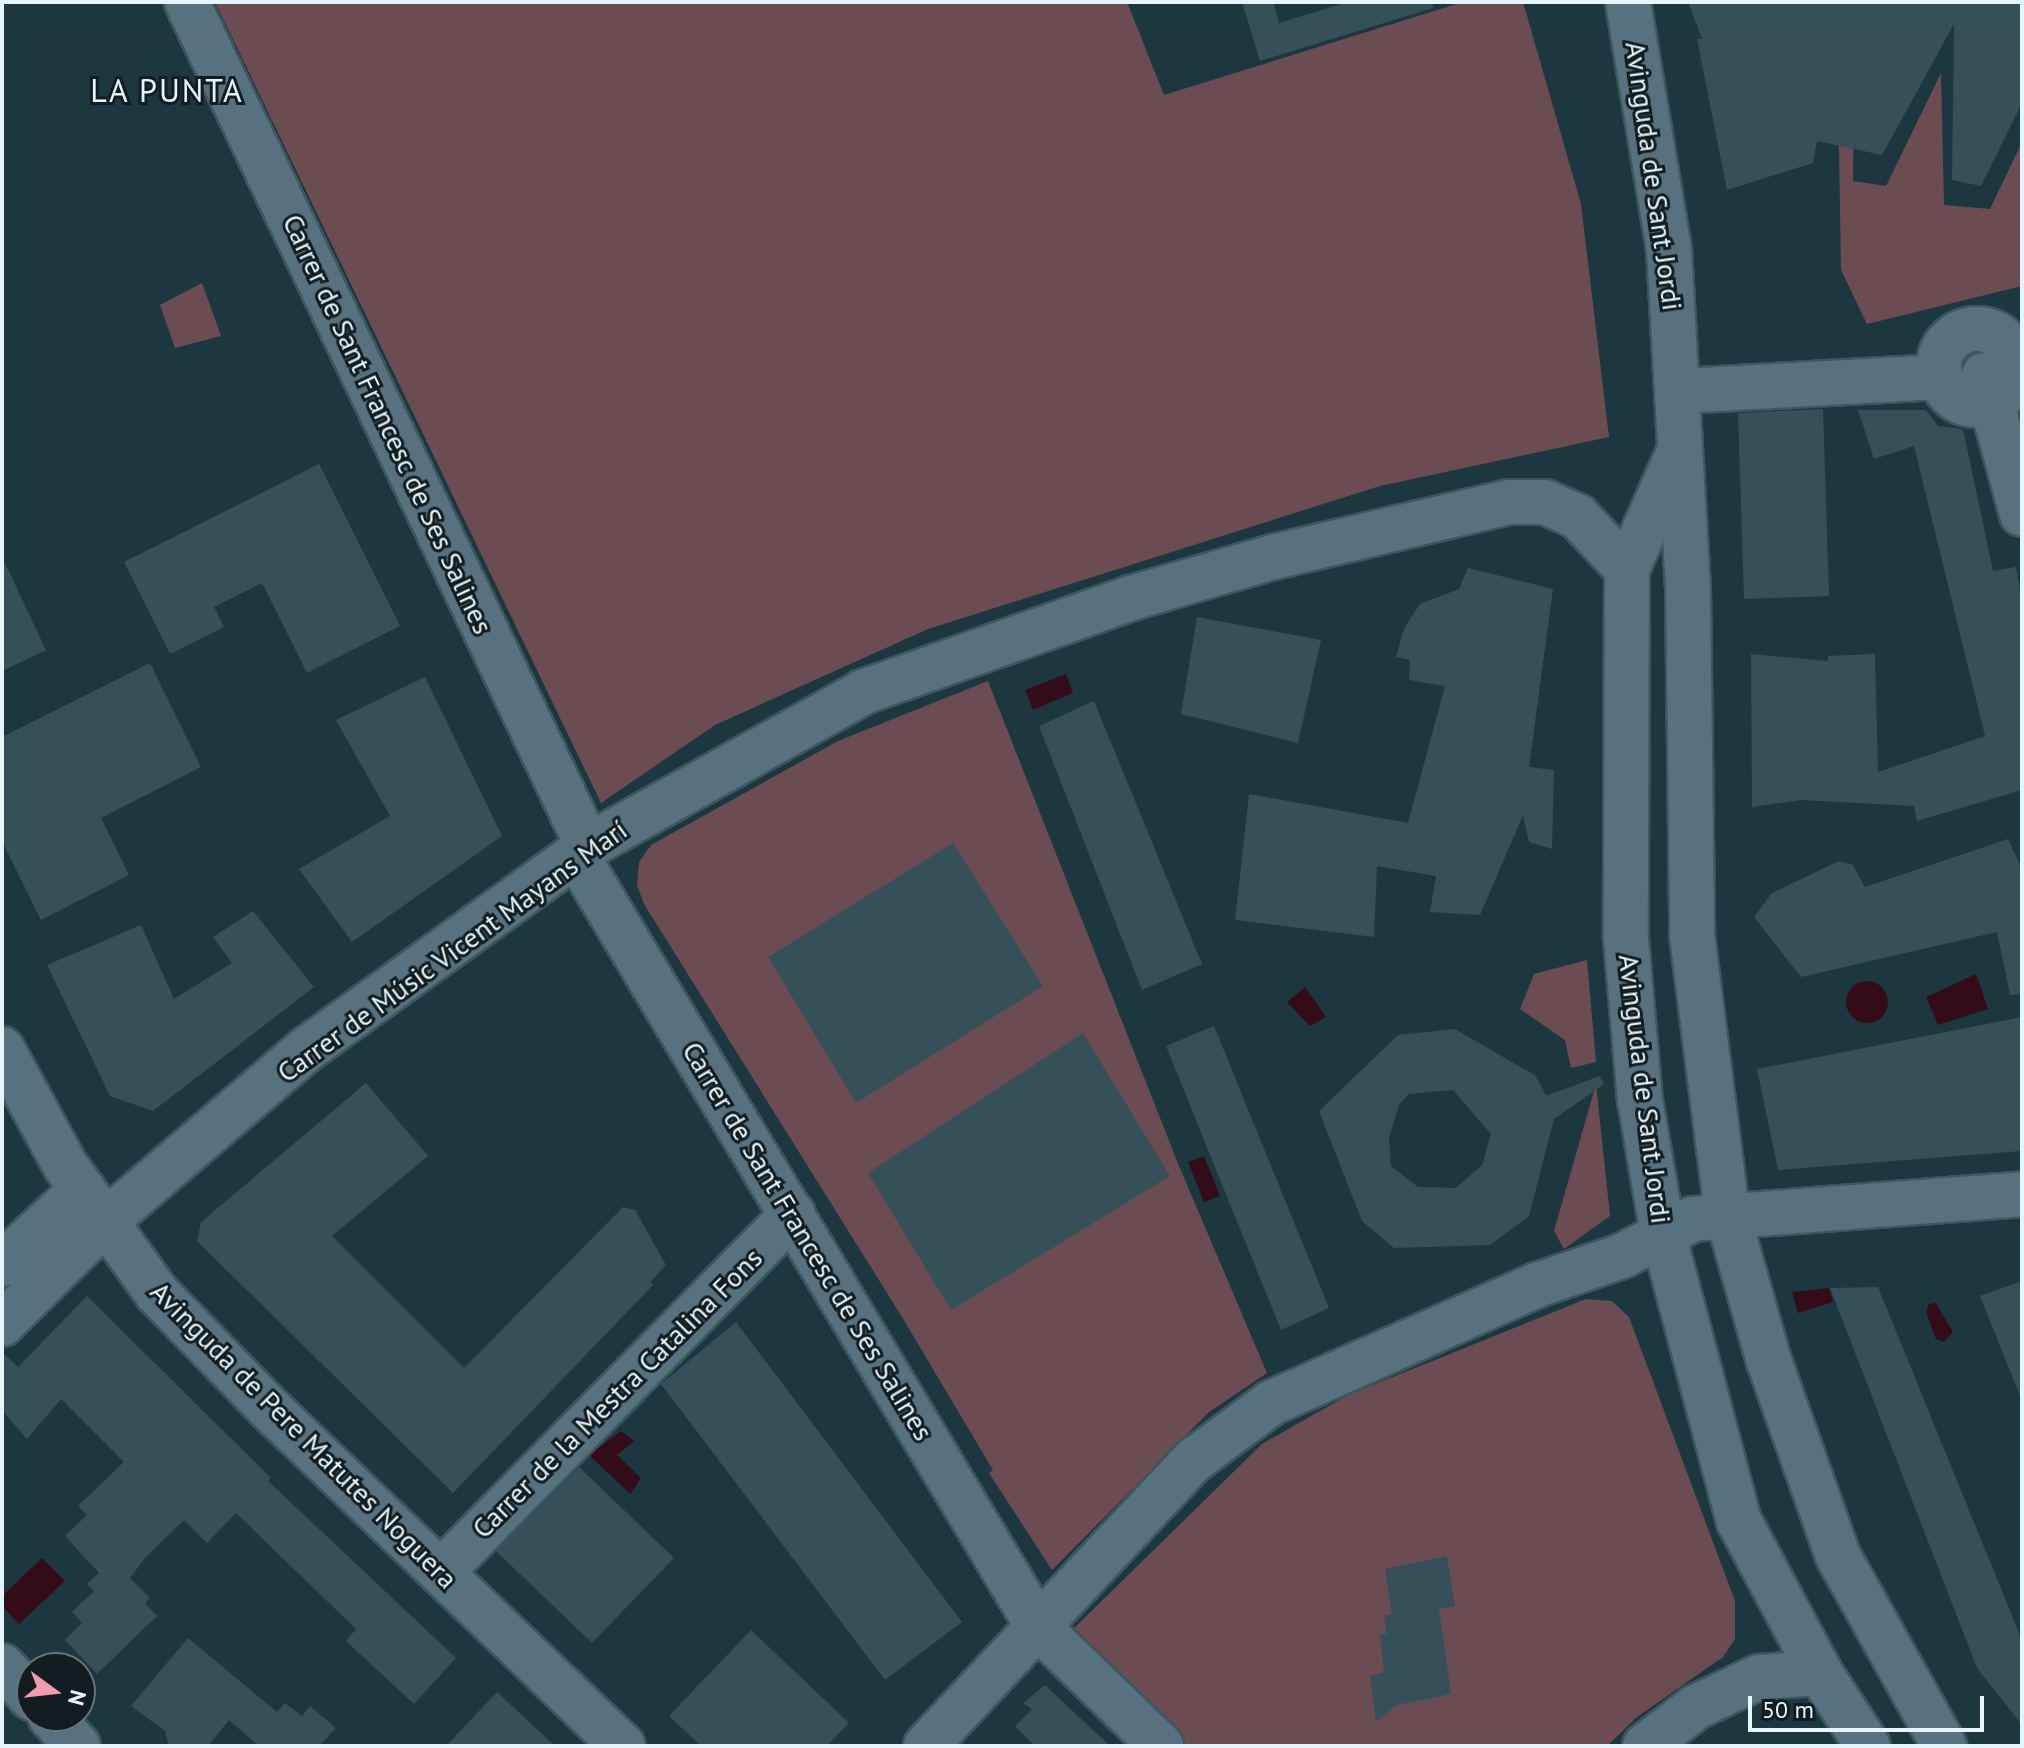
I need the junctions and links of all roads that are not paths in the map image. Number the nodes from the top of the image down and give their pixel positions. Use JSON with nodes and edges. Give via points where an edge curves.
{"nodes":[{"id":1,"x":187,"y":2,"type":"edge"},
{"id":2,"x":1628,"y":2,"type":"edge"},
{"id":3,"x":2003,"y":370,"type":"edge"},
{"id":4,"x":1941,"y":377,"type":"junction"},
{"id":5,"x":1680,"y":391,"type":"junction"},
{"id":6,"x":1681,"y":447,"type":"junction"},
{"id":7,"x":2022,"y":514,"type":"edge"},
{"id":8,"x":1627,"y":569,"type":"junction"},
{"id":9,"x":582,"y":851,"type":"junction"},
{"id":10,"x":2,"y":1049,"type":"edge"},
{"id":11,"x":2022,"y":1194,"type":"edge"},
{"id":12,"x":94,"y":1206,"type":"junction"},
{"id":13,"x":1727,"y":1213,"type":"junction"},
{"id":14,"x":793,"y":1214,"type":"junction"},
{"id":15,"x":1663,"y":1234,"type":"junction"},
{"id":16,"x":2,"y":1264,"type":"edge"},
{"id":17,"x":2,"y":1324,"type":"edge"},
{"id":18,"x":441,"y":1572,"type":"junction"},
{"id":19,"x":1039,"y":1628,"type":"junction"},
{"id":20,"x":2,"y":1666,"type":"edge"},
{"id":21,"x":1820,"y":1673,"type":"junction"},
{"id":22,"x":16,"y":1681,"type":"edge"},
{"id":23,"x":623,"y":1746,"type":"edge"},
{"id":24,"x":926,"y":1746,"type":"edge"},
{"id":25,"x":1161,"y":1746,"type":"edge"},
{"id":26,"x":1645,"y":1746,"type":"edge"},
{"id":27,"x":1868,"y":1746,"type":"edge"},
{"id":28,"x":1944,"y":1746,"type":"edge"}],
"edges":[{"from":1,"to":9,"type":"street","name":"Carrer de Sant Francesc de Ses Salines"},
{"from":2,"to":5,"type":"street","name":"Avinguda de Sant Jordi","via":[[1669,249]]},
{"from":3,"to":4,"type":"street","via":[[1960,400]]},
{"from":3,"to":4,"type":"street","via":[[1994,333],[1966,331],[1944,349]]},
{"from":3,"to":7,"type":"street"},
{"from":4,"to":5,"type":"street"},
{"from":5,"to":6,"type":"street","name":"Avinguda de Sant Jordi"},
{"from":6,"to":8,"type":"street","name":"Avinguda de Sant Jordi"},
{"from":6,"to":13,"type":"street","name":"Avinguda de Sant Jordi","via":[[1692,935]]},
{"from":8,"to":9,"type":"street","name":"Carrer de Músic Vicent Mayans Marí","via":[[1578,517],[1545,502],[1510,502],[1273,557],[1131,598],[863,692]]},
{"from":8,"to":15,"type":"street","name":"Avinguda de Sant Jordi","via":[[1626,938],[1640,1100]]},
{"from":9,"to":12,"type":"street","name":"Carrer de Músic Vicent Mayans Marí"},
{"from":9,"to":14,"type":"street","name":"Carrer de Sant Francesc de Ses Salines"},
{"from":10,"to":12,"type":"street","name":"Avinguda de Pere Matutes Noguera","via":[[53,1147]]},
{"from":11,"to":13,"type":"street","via":[[1811,1212]]},
{"from":12,"to":16,"type":"street"},
{"from":12,"to":17,"type":"street"},
{"from":12,"to":18,"type":"street","name":"Avinguda de Pere Matutes Noguera","via":[[157,1293],[205,1344]]},
{"from":13,"to":15,"type":"street","via":[[1693,1219]]},
{"from":13,"to":28,"type":"street","name":"Avinguda de Sant Jordi","via":[[1769,1361],[1838,1556]]},
{"from":14,"to":18,"type":"street","name":"Carrer de la Mestra Catalina Fons"},
{"from":14,"to":19,"type":"street","name":"Carrer de Sant Francesc de Ses Salines"},
{"from":15,"to":19,"type":"street","via":[[1271,1403],[1194,1460]]},
{"from":15,"to":21,"type":"street","name":"Avinguda de Sant Jordi","via":[[1739,1521]]},
{"from":18,"to":23,"type":"street","name":"Avinguda de Pere Matutes Noguera"},
{"from":19,"to":24,"type":"street"},
{"from":19,"to":25,"type":"street","name":"Carrer de Sant Francesc de Ses Salines"},
{"from":20,"to":22,"type":"street"},
{"from":21,"to":26,"type":"street","via":[[1759,1677],[1696,1707]]},
{"from":21,"to":27,"type":"street","name":"Avinguda de Sant Jordi"}]}
